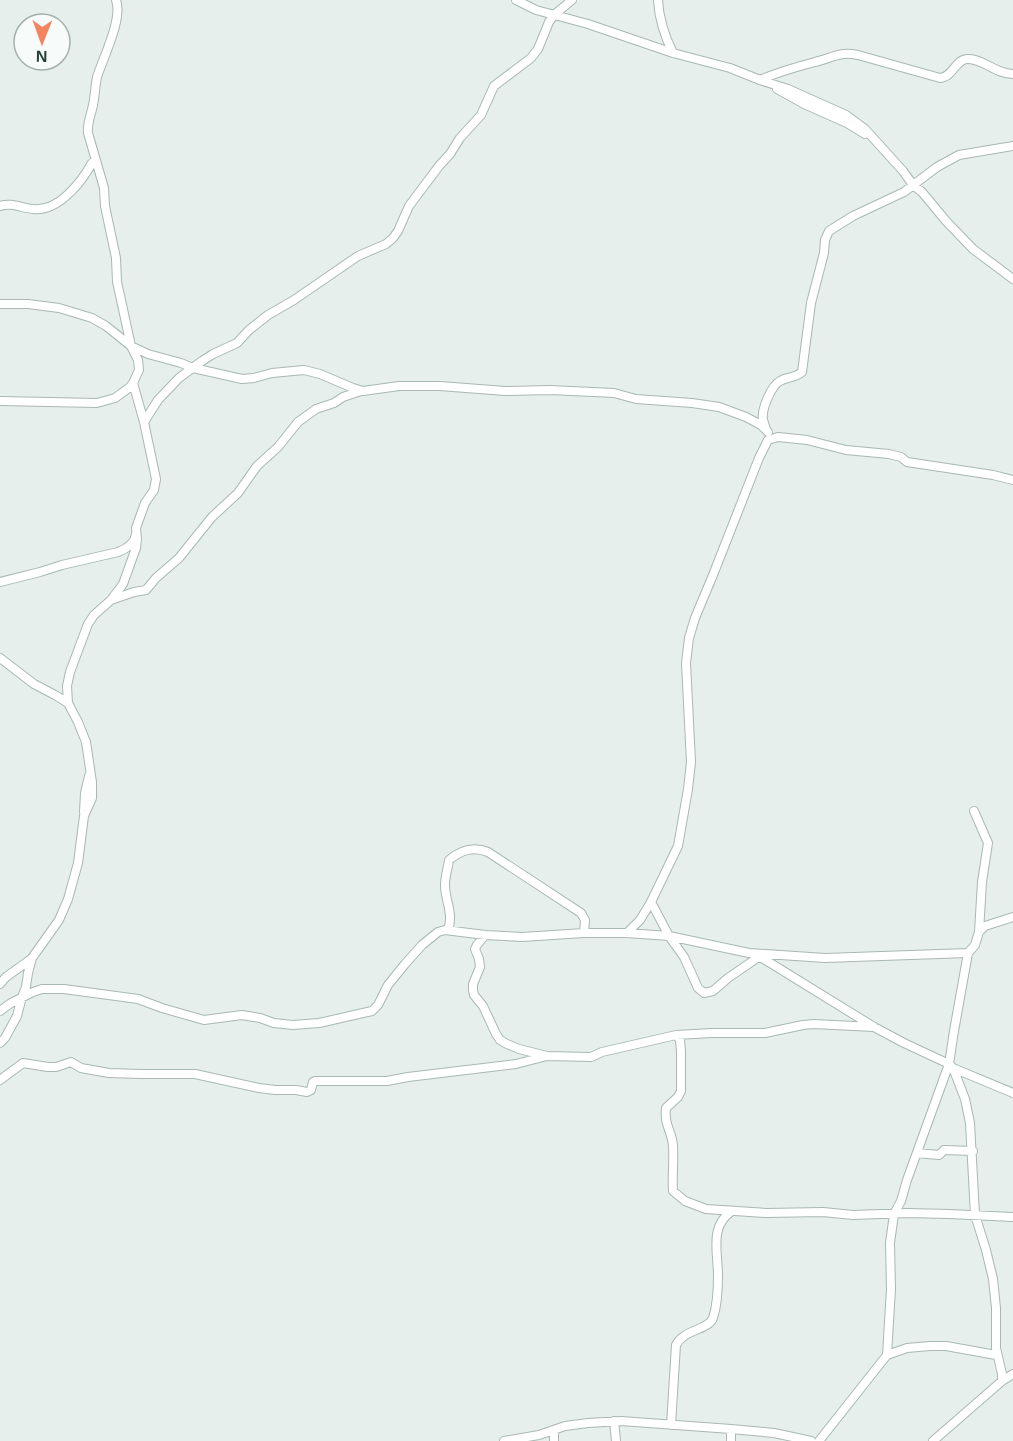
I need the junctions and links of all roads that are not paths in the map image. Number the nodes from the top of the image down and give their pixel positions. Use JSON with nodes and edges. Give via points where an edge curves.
{"nodes":[{"id":1,"x":118,"y":0,"type":"edge"},
{"id":2,"x":516,"y":0,"type":"edge"},
{"id":3,"x":572,"y":0,"type":"edge"},
{"id":4,"x":658,"y":0,"type":"edge"},
{"id":5,"x":554,"y":15,"type":"junction"},
{"id":6,"x":673,"y":53,"type":"junction"},
{"id":7,"x":1013,"y":74,"type":"edge"},
{"id":8,"x":760,"y":80,"type":"junction"},
{"id":9,"x":1013,"y":146,"type":"edge"},
{"id":10,"x":92,"y":164,"type":"dead end"},
{"id":11,"x":913,"y":185,"type":"junction"},
{"id":12,"x":0,"y":206,"type":"edge"},
{"id":13,"x":1013,"y":279,"type":"edge"},
{"id":14,"x":0,"y":304,"type":"edge"},
{"id":15,"x":131,"y":346,"type":"junction"},
{"id":16,"x":193,"y":368,"type":"junction"},
{"id":17,"x":133,"y":383,"type":"junction"},
{"id":18,"x":363,"y":391,"type":"junction"},
{"id":19,"x":0,"y":401,"type":"edge"},
{"id":20,"x":144,"y":422,"type":"junction"},
{"id":21,"x":769,"y":435,"type":"junction"},
{"id":22,"x":1013,"y":480,"type":"edge"},
{"id":23,"x":136,"y":528,"type":"junction"},
{"id":24,"x":136,"y":548,"type":"junction"},
{"id":25,"x":125,"y":549,"type":"junction"},
{"id":26,"x":0,"y":582,"type":"edge"},
{"id":27,"x":111,"y":600,"type":"junction"},
{"id":28,"x":0,"y":658,"type":"edge"},
{"id":29,"x":68,"y":703,"type":"junction"},
{"id":30,"x":974,"y":811,"type":"dead end"},
{"id":31,"x":651,"y":902,"type":"junction"},
{"id":32,"x":1013,"y":916,"type":"edge"},
{"id":33,"x":448,"y":930,"type":"junction"},
{"id":34,"x":979,"y":932,"type":"junction"},
{"id":35,"x":584,"y":933,"type":"junction"},
{"id":36,"x":627,"y":933,"type":"junction"},
{"id":37,"x":485,"y":935,"type":"junction"},
{"id":38,"x":669,"y":936,"type":"junction"},
{"id":39,"x":749,"y":953,"type":"junction"},
{"id":40,"x":968,"y":953,"type":"junction"},
{"id":41,"x":760,"y":956,"type":"junction"},
{"id":42,"x":32,"y":958,"type":"junction"},
{"id":43,"x":0,"y":984,"type":"edge"},
{"id":44,"x":22,"y":997,"type":"junction"},
{"id":45,"x":0,"y":1011,"type":"edge"},
{"id":46,"x":874,"y":1027,"type":"junction"},
{"id":47,"x":676,"y":1035,"type":"junction"},
{"id":48,"x":0,"y":1043,"type":"edge"},
{"id":49,"x":547,"y":1056,"type":"junction"},
{"id":50,"x":951,"y":1066,"type":"junction"},
{"id":51,"x":0,"y":1080,"type":"edge"},
{"id":52,"x":1012,"y":1092,"type":"edge"},
{"id":53,"x":973,"y":1151,"type":"junction"},
{"id":54,"x":917,"y":1153,"type":"junction"},
{"id":55,"x":732,"y":1210,"type":"junction"},
{"id":56,"x":894,"y":1214,"type":"junction"},
{"id":57,"x":975,"y":1215,"type":"junction"},
{"id":58,"x":1013,"y":1217,"type":"edge"},
{"id":59,"x":887,"y":1355,"type":"junction"},
{"id":60,"x":996,"y":1355,"type":"junction"},
{"id":61,"x":1013,"y":1374,"type":"edge"},
{"id":62,"x":1002,"y":1381,"type":"junction"},
{"id":63,"x":614,"y":1421,"type":"junction"},
{"id":64,"x":670,"y":1425,"type":"junction"},
{"id":65,"x":731,"y":1429,"type":"junction"},
{"id":66,"x":554,"y":1430,"type":"junction"},
{"id":67,"x":504,"y":1441,"type":"edge"},
{"id":68,"x":554,"y":1441,"type":"edge"},
{"id":69,"x":616,"y":1441,"type":"edge"},
{"id":70,"x":731,"y":1441,"type":"edge"},
{"id":71,"x":811,"y":1441,"type":"edge"},
{"id":72,"x":819,"y":1441,"type":"edge"},
{"id":73,"x":933,"y":1441,"type":"edge"}],
"edges":[{"from":1,"to":15,"type":"street","via":[[114,29],[97,79],[88,133],[104,188],[117,282]]},
{"from":2,"to":5,"type":"street"},
{"from":3,"to":5,"type":"street"},
{"from":4,"to":6,"type":"street","via":[[661,26]]},
{"from":5,"to":6,"type":"street"},
{"from":5,"to":16,"type":"street","via":[[536,53],[494,86],[481,115],[409,206],[393,238],[344,265],[268,315],[237,343]]},
{"from":6,"to":8,"type":"street"},
{"from":7,"to":8,"type":"street","via":[[968,59],[940,78],[844,53]]},
{"from":8,"to":11,"type":"street","via":[[846,115],[865,129]]},
{"from":9,"to":11,"type":"street","via":[[959,155]]},
{"from":10,"to":12,"type":"street","via":[[81,181],[53,204],[37,209]]},
{"from":11,"to":13,"type":"street","via":[[973,249]]},
{"from":11,"to":21,"type":"street","via":[[829,231],[812,303],[802,372],[779,381],[766,401],[763,422]]},
{"from":14,"to":15,"type":"street","via":[[59,308],[92,318]]},
{"from":15,"to":16,"type":"street"},
{"from":15,"to":17,"type":"street","via":[[139,370]]},
{"from":16,"to":18,"type":"street","via":[[242,379],[304,370]]},
{"from":16,"to":20,"type":"street","via":[[158,400]]},
{"from":17,"to":19,"type":"street","via":[[115,398],[97,403]]},
{"from":17,"to":20,"type":"street"},
{"from":18,"to":21,"type":"street","via":[[423,386],[614,393],[643,400],[719,407],[760,424]]},
{"from":18,"to":27,"type":"street","via":[[319,407],[302,418],[146,590]]},
{"from":20,"to":23,"type":"street","via":[[156,479]]},
{"from":21,"to":22,"type":"street","via":[[889,454],[907,462]]},
{"from":21,"to":31,"type":"street","via":[[693,621],[686,663],[692,762],[688,789],[678,846]]},
{"from":23,"to":24,"type":"street"},
{"from":23,"to":25,"type":"street","via":[[135,538]]},
{"from":24,"to":25,"type":"street"},
{"from":24,"to":27,"type":"street","via":[[123,585]]},
{"from":25,"to":26,"type":"street"},
{"from":27,"to":29,"type":"street","via":[[94,615],[85,632],[70,672]]},
{"from":28,"to":29,"type":"street"},
{"from":29,"to":42,"type":"street","via":[[86,742],[93,791],[84,816],[78,863],[68,898],[59,920]]},
{"from":30,"to":34,"type":"street","via":[[988,843]]},
{"from":31,"to":36,"type":"street"},
{"from":31,"to":38,"type":"street"},
{"from":32,"to":34,"type":"street","via":[[991,923]]},
{"from":33,"to":35,"type":"street","via":[[451,911],[445,887],[449,860],[474,849],[488,852],[581,913]]},
{"from":33,"to":37,"type":"street"},
{"from":33,"to":44,"type":"street","via":[[438,932],[422,945],[372,1011],[319,1023],[292,1025],[242,1015],[204,1020],[138,999],[64,989],[42,989]]},
{"from":34,"to":40,"type":"street"},
{"from":35,"to":36,"type":"street"},
{"from":35,"to":37,"type":"street"},
{"from":36,"to":38,"type":"street"},
{"from":37,"to":49,"type":"street","via":[[475,949],[480,966],[473,984],[474,995],[501,1040]]},
{"from":38,"to":39,"type":"street"},
{"from":38,"to":41,"type":"street","via":[[704,993],[713,992]]},
{"from":39,"to":40,"type":"street","via":[[825,958]]},
{"from":39,"to":41,"type":"street"},
{"from":40,"to":50,"type":"street"},
{"from":41,"to":46,"type":"street"},
{"from":42,"to":43,"type":"street"},
{"from":42,"to":44,"type":"street"},
{"from":44,"to":45,"type":"street"},
{"from":44,"to":48,"type":"street","via":[[18,1016]]},
{"from":46,"to":47,"type":"street","via":[[813,1024],[765,1033]]},
{"from":46,"to":50,"type":"street"},
{"from":47,"to":49,"type":"street","via":[[591,1057]]},
{"from":47,"to":55,"type":"street","via":[[681,1051],[681,1091],[665,1114],[673,1146],[673,1191],[706,1209]]},
{"from":49,"to":51,"type":"street","via":[[516,1064],[387,1081],[315,1081],[308,1092],[259,1088],[195,1074],[109,1073],[71,1062],[48,1067],[21,1064]]},
{"from":50,"to":52,"type":"street"},
{"from":50,"to":53,"type":"street","via":[[965,1099]]},
{"from":50,"to":54,"type":"street"},
{"from":53,"to":54,"type":"street"},
{"from":53,"to":57,"type":"street"},
{"from":54,"to":56,"type":"street"},
{"from":55,"to":56,"type":"street"},
{"from":55,"to":64,"type":"street","via":[[723,1217],[718,1230],[713,1319],[681,1337],[676,1345]]},
{"from":56,"to":57,"type":"street"},
{"from":56,"to":59,"type":"street"},
{"from":57,"to":58,"type":"street"},
{"from":57,"to":60,"type":"street","via":[[993,1279]]},
{"from":59,"to":60,"type":"street","via":[[930,1346]]},
{"from":59,"to":72,"type":"street"},
{"from":60,"to":62,"type":"street"},
{"from":61,"to":62,"type":"street"},
{"from":62,"to":73,"type":"street"},
{"from":63,"to":64,"type":"street"},
{"from":63,"to":66,"type":"street"},
{"from":63,"to":69,"type":"street"},
{"from":64,"to":65,"type":"street"},
{"from":65,"to":70,"type":"street"},
{"from":65,"to":71,"type":"street"},
{"from":66,"to":67,"type":"street"},
{"from":66,"to":68,"type":"street"}]}
